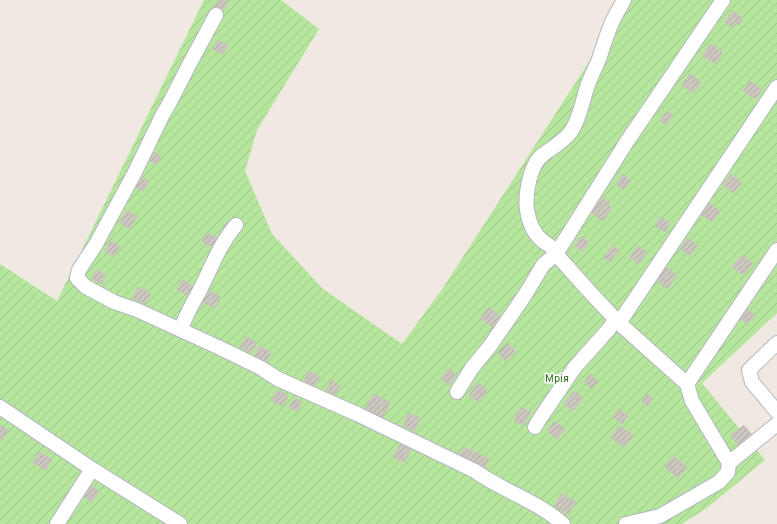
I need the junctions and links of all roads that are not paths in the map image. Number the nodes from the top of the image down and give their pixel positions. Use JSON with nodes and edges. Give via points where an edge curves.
{"nodes":[{"id":1,"x":624,"y":0,"type":"edge"},
{"id":2,"x":723,"y":0,"type":"edge"},
{"id":3,"x":216,"y":15,"type":"dead end"},
{"id":4,"x":777,"y":87,"type":"edge"},
{"id":5,"x":236,"y":225,"type":"dead end"},
{"id":6,"x":777,"y":250,"type":"edge"},
{"id":7,"x":556,"y":254,"type":"junction"},
{"id":8,"x":617,"y":321,"type":"junction"},
{"id":9,"x":181,"y":330,"type":"junction"},
{"id":10,"x":777,"y":343,"type":"edge"},
{"id":11,"x":687,"y":384,"type":"junction"},
{"id":12,"x":457,"y":392,"type":"dead end"},
{"id":13,"x":0,"y":407,"type":"edge"},
{"id":14,"x":777,"y":412,"type":"edge"},
{"id":15,"x":777,"y":424,"type":"edge"},
{"id":16,"x":535,"y":427,"type":"dead end"},
{"id":17,"x":729,"y":463,"type":"junction"},
{"id":18,"x":92,"y":469,"type":"junction"},
{"id":19,"x":57,"y":524,"type":"edge"},
{"id":20,"x":180,"y":524,"type":"edge"},
{"id":21,"x":563,"y":524,"type":"edge"},
{"id":22,"x":626,"y":524,"type":"edge"}],
"edges":[{"from":1,"to":7,"type":"street","via":[[612,22],[580,116],[571,131],[536,161],[532,171],[527,191],[529,221],[536,235],[553,247]]},
{"from":2,"to":7,"type":"street","via":[[626,143]]},
{"from":3,"to":9,"type":"street","via":[[77,278],[86,287],[114,302]]},
{"from":4,"to":8,"type":"street"},
{"from":5,"to":9,"type":"street","via":[[219,250],[184,319]]},
{"from":6,"to":11,"type":"street"},
{"from":7,"to":8,"type":"street"},
{"from":7,"to":12,"type":"street","via":[[543,265]]},
{"from":8,"to":11,"type":"street"},
{"from":8,"to":16,"type":"street","via":[[583,356]]},
{"from":9,"to":21,"type":"street","via":[[261,368],[278,379],[475,471],[488,481],[544,510]]},
{"from":10,"to":14,"type":"street","via":[[749,370],[752,382]]},
{"from":11,"to":17,"type":"street","via":[[692,401]]},
{"from":13,"to":18,"type":"street"},
{"from":15,"to":17,"type":"street"},
{"from":17,"to":22,"type":"street","via":[[728,472],[719,482],[660,516]]},
{"from":18,"to":19,"type":"street"},
{"from":18,"to":20,"type":"street"}]}
